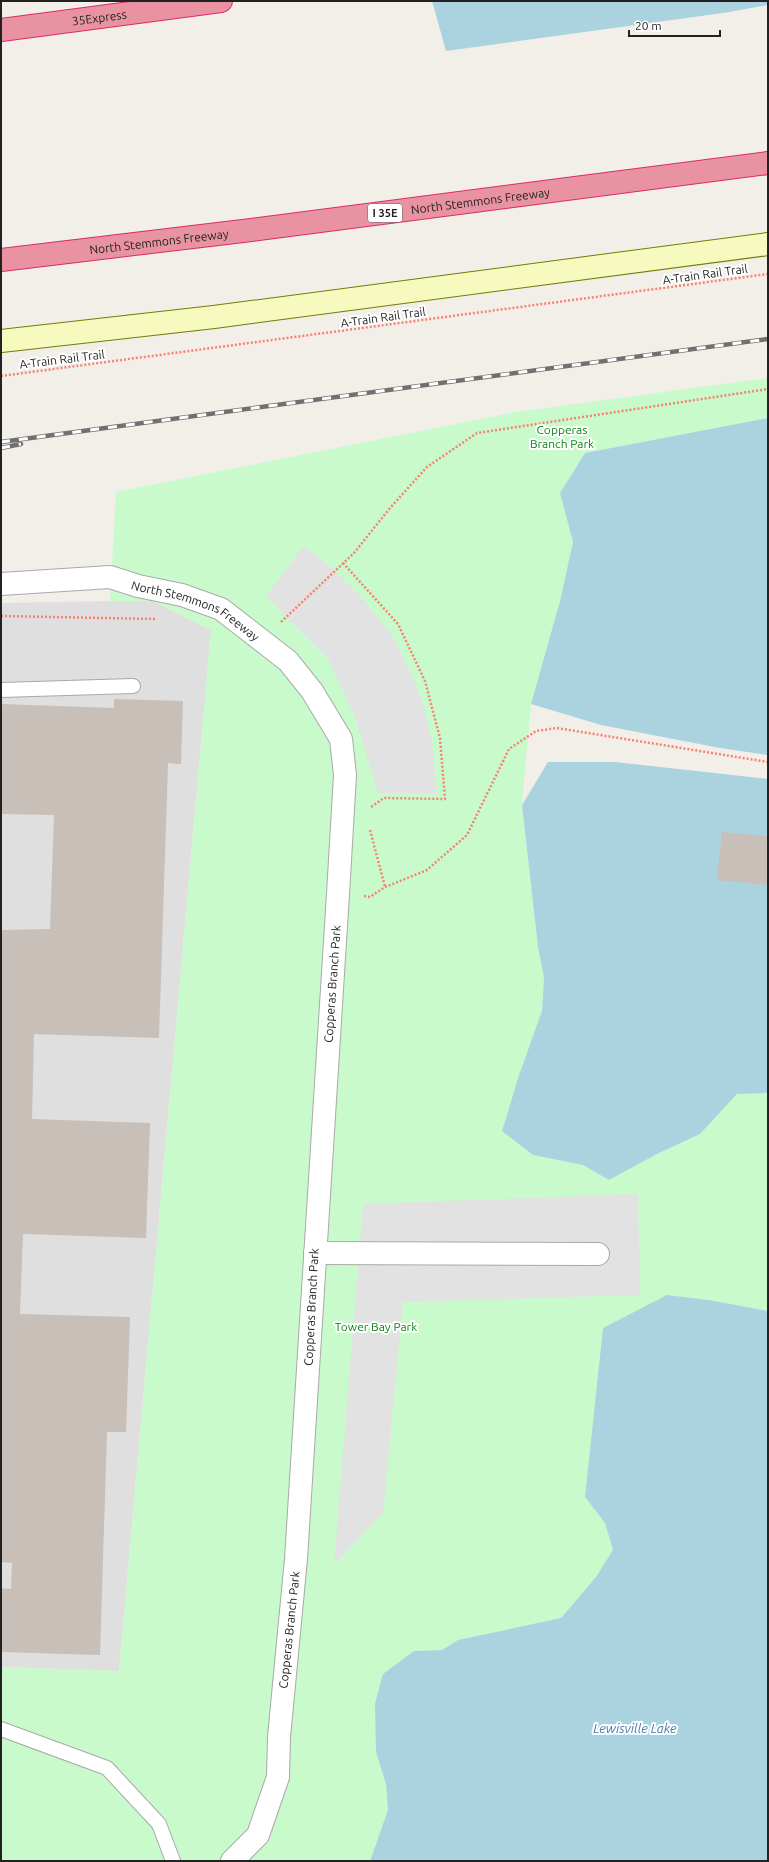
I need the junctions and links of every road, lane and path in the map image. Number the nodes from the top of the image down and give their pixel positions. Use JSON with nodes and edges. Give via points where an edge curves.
{"nodes":[{"id":1,"x":221,"y":1,"type":"edge"},
{"id":2,"x":1,"y":30,"type":"edge"},
{"id":3,"x":768,"y":163,"type":"edge"},
{"id":4,"x":768,"y":244,"type":"edge"},
{"id":5,"x":1,"y":260,"type":"edge"},
{"id":6,"x":768,"y":274,"type":"edge"},
{"id":7,"x":1,"y":341,"type":"edge"},
{"id":8,"x":1,"y":376,"type":"edge"},
{"id":9,"x":768,"y":389,"type":"edge"},
{"id":10,"x":343,"y":563,"type":"junction"},
{"id":11,"x":1,"y":584,"type":"edge"},
{"id":12,"x":1,"y":616,"type":"edge"},
{"id":13,"x":160,"y":619,"type":"dead end"},
{"id":14,"x":262,"y":640,"type":"junction"},
{"id":15,"x":133,"y":686,"type":"dead end"},
{"id":16,"x":1,"y":690,"type":"edge"},
{"id":17,"x":341,"y":739,"type":"joint"},
{"id":18,"x":768,"y":762,"type":"edge"},
{"id":19,"x":369,"y":808,"type":"dead end"},
{"id":20,"x":369,"y":827,"type":"dead end"},
{"id":21,"x":384,"y":887,"type":"junction"},
{"id":22,"x":338,"y":894,"type":"junction"},
{"id":23,"x":315,"y":1253,"type":"junction"},
{"id":24,"x":598,"y":1254,"type":"dead end"},
{"id":25,"x":1,"y":1729,"type":"edge"},
{"id":26,"x":173,"y":1861,"type":"edge"},
{"id":27,"x":232,"y":1861,"type":"edge"}],
"edges":[{"from":1,"to":2,"type":"highway","name":"35Express"},
{"from":3,"to":5,"type":"highway","name":"North Stemmons Freeway","number":"I 35E"},
{"from":4,"to":7,"type":"main road","via":[[214,318]]},
{"from":6,"to":8,"type":"path","name":"A-Train Rail Trail"},
{"from":9,"to":10,"type":"path","via":[[477,433],[427,467]]},
{"from":10,"to":14,"type":"path"},
{"from":10,"to":19,"type":"path","via":[[398,624],[425,681],[440,738],[445,799],[384,798]]},
{"from":11,"to":14,"type":"street","name":"North Stemmons Freeway","via":[[110,577],[182,595],[221,609]]},
{"from":12,"to":13,"type":"path"},
{"from":14,"to":17,"type":"street","name":"North Stemmons Freeway","via":[[288,661],[298,673]]},
{"from":15,"to":16,"type":"lane"},
{"from":17,"to":22,"type":"street","name":"Copperas Branch Park","via":[[345,775]]},
{"from":18,"to":21,"type":"path","via":[[557,728],[536,731],[509,748],[467,835],[427,870]]},
{"from":20,"to":21,"type":"path"},
{"from":21,"to":22,"type":"path","via":[[370,897]]},
{"from":22,"to":23,"type":"street","name":"Copperas Branch Park"},
{"from":23,"to":24,"type":"street"},
{"from":23,"to":27,"type":"street","name":"Copperas Branch Park","via":[[296,1559],[279,1737],[278,1777],[258,1835]]},
{"from":25,"to":26,"type":"lane","via":[[107,1768],[159,1824]]}]}
